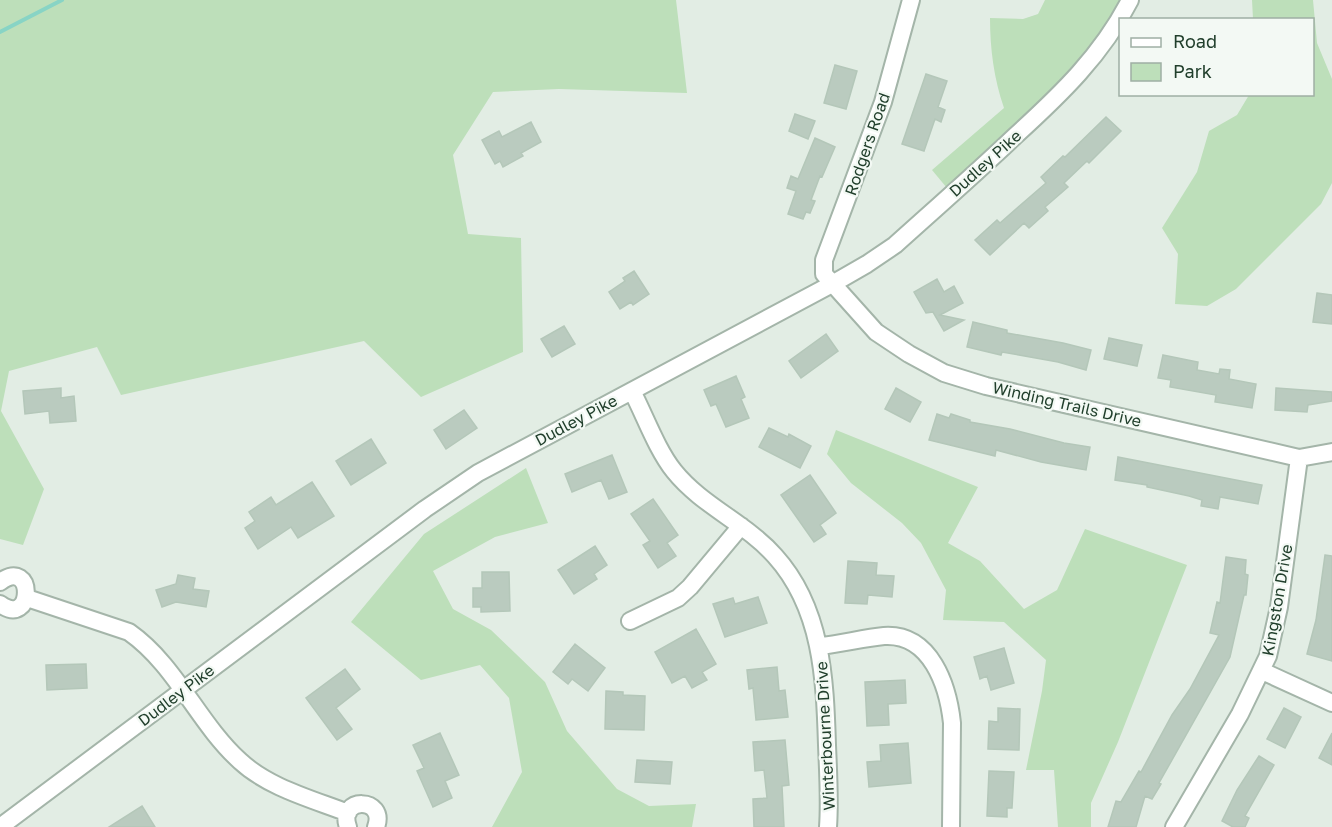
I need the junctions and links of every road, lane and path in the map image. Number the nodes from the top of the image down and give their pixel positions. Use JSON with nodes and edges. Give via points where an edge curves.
{"nodes":[{"id":1,"x":911,"y":0,"type":"edge"},
{"id":2,"x":1130,"y":0,"type":"edge"},
{"id":3,"x":1121,"y":18,"type":"edge"},
{"id":4,"x":1119,"y":22,"type":"edge"},
{"id":5,"x":834,"y":283,"type":"junction"},
{"id":6,"x":632,"y":391,"type":"junction"},
{"id":7,"x":1332,"y":452,"type":"edge"},
{"id":8,"x":1299,"y":458,"type":"junction"},
{"id":9,"x":741,"y":526,"type":"junction"},
{"id":10,"x":0,"y":582,"type":"edge"},
{"id":11,"x":27,"y":598,"type":"junction"},
{"id":12,"x":0,"y":604,"type":"edge"},
{"id":13,"x":630,"y":621,"type":"dead end"},
{"id":14,"x":820,"y":646,"type":"junction"},
{"id":15,"x":1262,"y":671,"type":"junction"},
{"id":16,"x":182,"y":690,"type":"junction"},
{"id":17,"x":1332,"y":703,"type":"edge"},
{"id":18,"x":348,"y":820,"type":"edge"},
{"id":19,"x":0,"y":827,"type":"edge"},
{"id":20,"x":376,"y":827,"type":"edge"},
{"id":21,"x":828,"y":827,"type":"edge"},
{"id":22,"x":951,"y":827,"type":"edge"},
{"id":23,"x":1174,"y":827,"type":"edge"}],
"edges":[{"from":1,"to":5,"type":"street","name":"Rodgers Road","via":[[883,102],[824,260],[824,274]]},
{"from":2,"to":3,"type":"street","name":"Dudley Pike"},
{"from":4,"to":5,"type":"street","name":"Dudley Pike","via":[[1069,87],[895,245]]},
{"from":5,"to":6,"type":"street","name":"Dudley Pike"},
{"from":5,"to":8,"type":"street","name":"Winding Trails Drive","via":[[876,332],[944,373]]},
{"from":6,"to":9,"type":"street","name":"Winterbourne Drive","via":[[674,471],[696,493]]},
{"from":6,"to":16,"type":"street","name":"Dudley Pike","via":[[478,473]]},
{"from":7,"to":8,"type":"street","name":"Winding Trails Drive"},
{"from":8,"to":15,"type":"street","name":"Kingston Drive","via":[[1279,607]]},
{"from":9,"to":13,"type":"street","via":[[678,598]]},
{"from":9,"to":14,"type":"street","name":"Winterbourne Drive","via":[[789,572]]},
{"from":10,"to":11,"type":"street","via":[[10,577],[20,579],[27,588]]},
{"from":11,"to":12,"type":"street","via":[[13,608]]},
{"from":11,"to":16,"type":"street","via":[[129,632],[158,657]]},
{"from":14,"to":21,"type":"street","name":"Winterbourne Drive","via":[[825,682]]},
{"from":14,"to":22,"type":"street","via":[[886,636],[911,642],[931,658],[944,683],[950,707]]},
{"from":15,"to":17,"type":"street"},
{"from":15,"to":23,"type":"street","name":"Kingston Drive"},
{"from":16,"to":18,"type":"street","via":[[241,763]]},
{"from":16,"to":19,"type":"street","name":"Dudley Pike"},
{"from":18,"to":20,"type":"street","via":[[351,808],[360,804],[370,806],[377,813]]}]}
